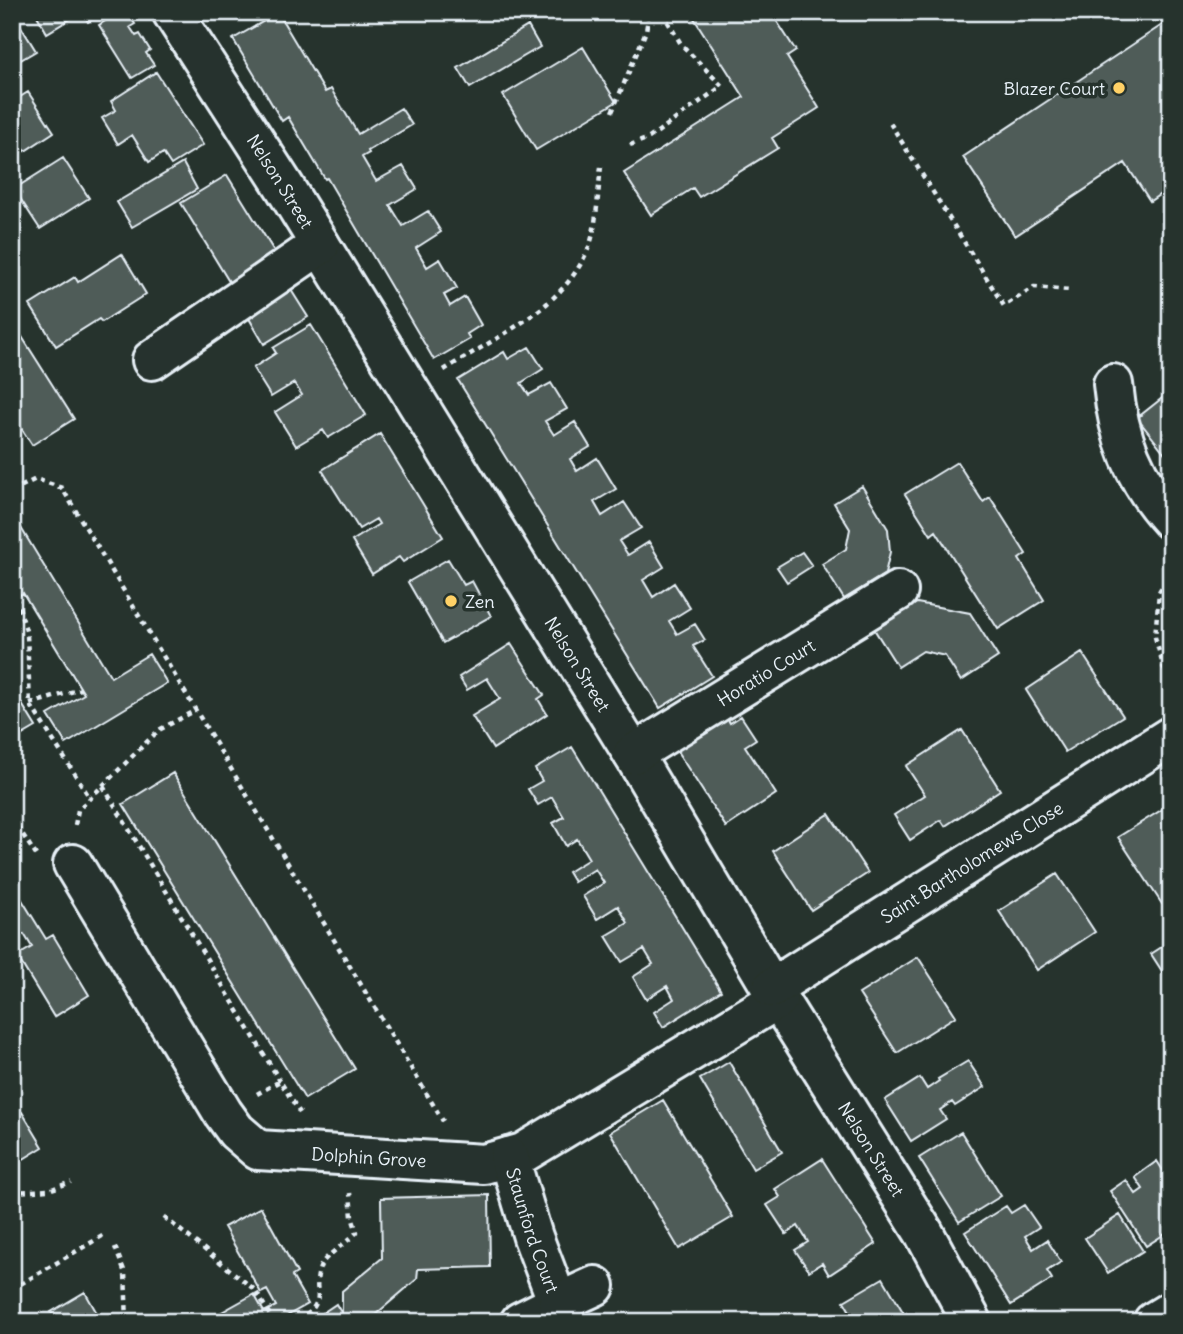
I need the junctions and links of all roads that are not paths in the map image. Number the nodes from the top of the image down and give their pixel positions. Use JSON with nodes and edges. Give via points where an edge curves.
{"nodes":[{"id":1,"x":172,"y":12,"type":"edge"},
{"id":2,"x":320,"y":245,"type":"junction"},
{"id":3,"x":152,"y":360,"type":"dead end"},
{"id":4,"x":1112,"y":384,"type":"dead end"},
{"id":5,"x":1171,"y":520,"type":"edge"},
{"id":6,"x":898,"y":590,"type":"dead end"},
{"id":7,"x":1171,"y":736,"type":"edge"},
{"id":8,"x":633,"y":754,"type":"junction"},
{"id":9,"x":72,"y":855,"type":"road end"},
{"id":10,"x":775,"y":993,"type":"junction"},
{"id":11,"x":509,"y":1157,"type":"junction"},
{"id":12,"x":595,"y":1286,"type":"dead end"},
{"id":13,"x":558,"y":1303,"type":"junction"},
{"id":14,"x":1171,"y":1311,"type":"edge"},
{"id":15,"x":520,"y":1322,"type":"edge"},
{"id":16,"x":972,"y":1322,"type":"edge"},
{"id":17,"x":1153,"y":1322,"type":"edge"}],
"edges":[{"from":1,"to":2,"type":"street","name":"Nelson Street"},
{"from":2,"to":3,"type":"street"},
{"from":2,"to":8,"type":"street","name":"Nelson Street"},
{"from":4,"to":5,"type":"street","via":[[1116,419],[1130,460]]},
{"from":6,"to":8,"type":"street","name":"Horatio Court"},
{"from":7,"to":10,"type":"street","name":"Saint Bartholomews Close"},
{"from":8,"to":10,"type":"street","name":"Nelson Street"},
{"from":9,"to":11,"type":"street","name":"Dolphin Grove","via":[[223,1113],[258,1150],[469,1164]]},
{"from":10,"to":11,"type":"street","name":"Dolphin Grove","via":[[523,1153]]},
{"from":10,"to":16,"type":"street","name":"Nelson Street","via":[[924,1233]]},
{"from":11,"to":13,"type":"street","name":"Staunford Court"},
{"from":12,"to":13,"type":"street","name":"Staunford Court"},
{"from":13,"to":15,"type":"street","name":"Staunford Court"},
{"from":14,"to":17,"type":"street"}]}
